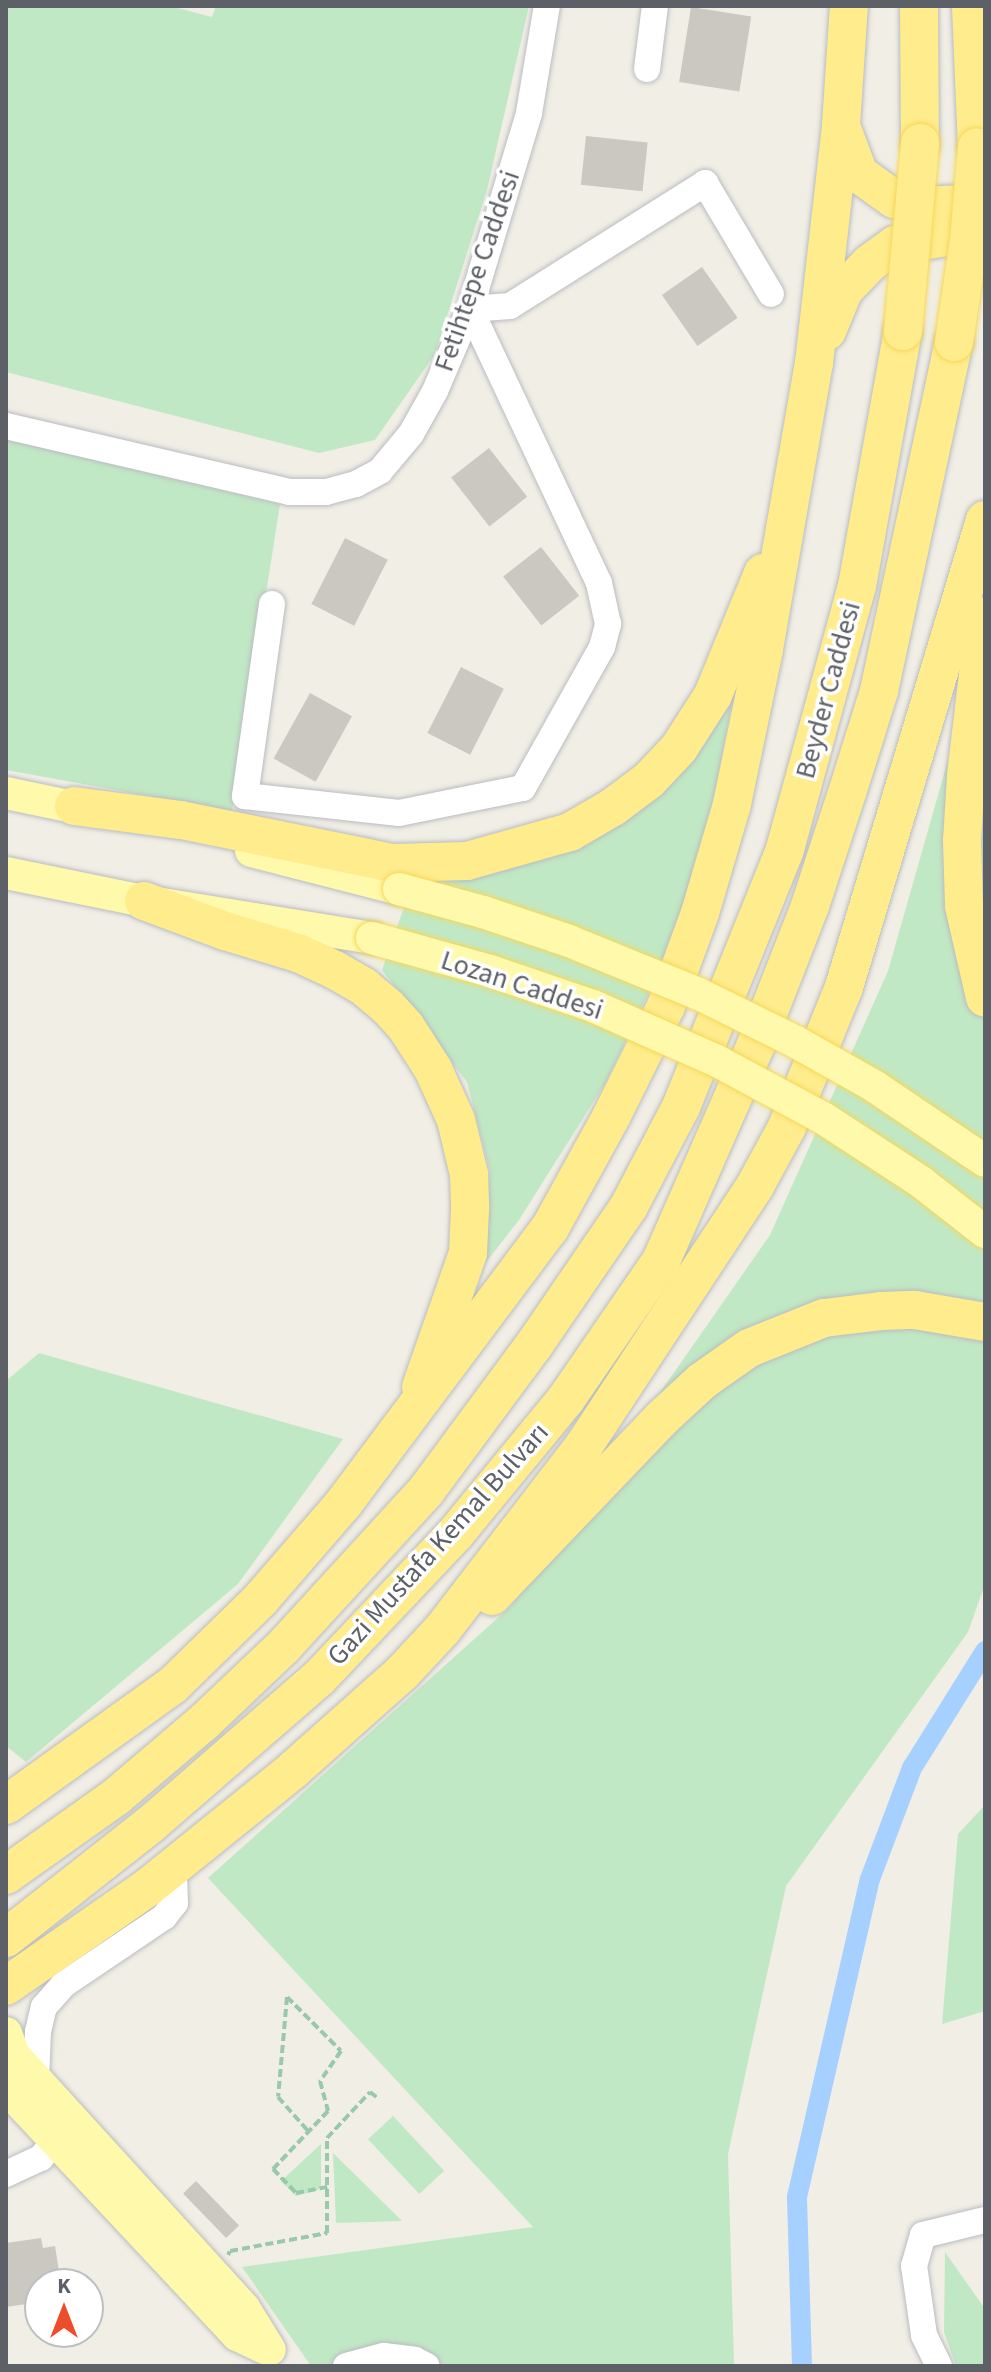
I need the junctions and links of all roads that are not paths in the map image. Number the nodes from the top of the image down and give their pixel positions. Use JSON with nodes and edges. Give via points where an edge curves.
{"nodes":[{"id":1,"x":547,"y":6,"type":"edge"},
{"id":2,"x":655,"y":6,"type":"edge"},
{"id":3,"x":849,"y":6,"type":"edge"},
{"id":4,"x":919,"y":6,"type":"edge"},
{"id":5,"x":971,"y":6,"type":"edge"},
{"id":6,"x":647,"y":69,"type":"dead end"},
{"id":7,"x":841,"y":125,"type":"junction"},
{"id":8,"x":985,"y":203,"type":"edge"},
{"id":9,"x":985,"y":250,"type":"edge"},
{"id":10,"x":771,"y":294,"type":"dead end"},
{"id":11,"x":470,"y":309,"type":"junction"},
{"id":12,"x":814,"y":363,"type":"junction"},
{"id":13,"x":6,"y":426,"type":"edge"},
{"id":14,"x":985,"y":520,"type":"edge"},
{"id":15,"x":782,"y":531,"type":"junction"},
{"id":16,"x":272,"y":604,"type":"dead end"},
{"id":17,"x":985,"y":616,"type":"edge"},
{"id":18,"x":6,"y":793,"type":"edge"},
{"id":19,"x":74,"y":806,"type":"junction"},
{"id":20,"x":6,"y":873,"type":"edge"},
{"id":21,"x":144,"y":901,"type":"junction"},
{"id":22,"x":985,"y":998,"type":"edge"},
{"id":23,"x":711,"y":1037,"type":"joint"},
{"id":24,"x":755,"y":1047,"type":"joint"},
{"id":25,"x":985,"y":1161,"type":"edge"},
{"id":26,"x":985,"y":1232,"type":"edge"},
{"id":27,"x":985,"y":1322,"type":"edge"},
{"id":28,"x":413,"y":1412,"type":"junction"},
{"id":29,"x":442,"y":1630,"type":"junction"},
{"id":30,"x":6,"y":1805,"type":"edge"},
{"id":31,"x":174,"y":1867,"type":"junction"},
{"id":32,"x":6,"y":1875,"type":"edge"},
{"id":33,"x":6,"y":1938,"type":"edge"},
{"id":34,"x":10,"y":1988,"type":"edge"},
{"id":35,"x":6,"y":2033,"type":"edge"},
{"id":36,"x":21,"y":2084,"type":"edge"},
{"id":37,"x":54,"y":2141,"type":"junction"},
{"id":38,"x":6,"y":2174,"type":"edge"},
{"id":39,"x":985,"y":2220,"type":"edge"},
{"id":40,"x":276,"y":2358,"type":"edge"},
{"id":41,"x":346,"y":2366,"type":"edge"},
{"id":42,"x":427,"y":2366,"type":"edge"},
{"id":43,"x":939,"y":2366,"type":"edge"}],
"edges":[{"from":1,"to":11,"type":"street","name":"Fetihtepe Caddesi","via":[[529,113]]},
{"from":2,"to":6,"type":"street"},
{"from":3,"to":7,"type":"highway"},
{"from":4,"to":23,"type":"highway","name":"Beyder Caddesi","bridge":true,"via":[[920,143],[903,331],[857,586],[785,849]]},
{"from":5,"to":24,"type":"highway","name":"Beyder Caddesi","bridge":true,"via":[[977,147],[954,342],[879,691],[810,906]]},
{"from":7,"to":8,"type":"highway","via":[[859,174],[894,199],[921,206]]},
{"from":7,"to":12,"type":"highway"},
{"from":9,"to":12,"type":"highway","via":[[947,237],[895,245],[844,290]]},
{"from":10,"to":11,"type":"street","via":[[705,183],[510,306]]},
{"from":11,"to":13,"type":"street","name":"Fetihtepe Caddesi","via":[[411,434],[380,471],[326,492],[289,492]]},
{"from":11,"to":16,"type":"street","via":[[599,583],[608,624],[602,647],[523,788],[399,813],[245,796]]},
{"from":12,"to":15,"type":"highway"},
{"from":14,"to":29,"type":"highway","via":[[844,987],[787,1127],[755,1186],[583,1447]]},
{"from":15,"to":19,"type":"highway","via":[[713,695],[679,748],[649,780],[570,832],[467,861],[393,863],[181,820]]},
{"from":15,"to":28,"type":"highway","via":[[732,804],[666,1006],[550,1228]]},
{"from":17,"to":22,"type":"highway","via":[[966,776],[963,870],[969,937]]},
{"from":18,"to":19,"type":"main road","name":"Lozan Caddesi"},
{"from":19,"to":25,"type":"main road","name":"Lozan Caddesi","bridge":true,"via":[[399,889],[569,941],[699,994],[796,1042],[874,1086]]},
{"from":20,"to":21,"type":"main road","name":"Lozan Caddesi"},
{"from":21,"to":26,"type":"main road","name":"Lozan Caddesi","bridge":true,"via":[[372,938],[593,1006],[717,1061],[823,1118],[921,1182]]},
{"from":21,"to":28,"type":"highway","via":[[335,970],[388,1007],[433,1069],[456,1120],[469,1174],[468,1253]]},
{"from":23,"to":32,"type":"highway","name":"Gazi Mustafa Kemal Bulvarı","via":[[629,1206],[426,1491],[284,1646],[205,1721],[117,1796]]},
{"from":24,"to":33,"type":"highway","name":"Gazi Mustafa Kemal Bulvarı","via":[[661,1261],[566,1399],[456,1533],[319,1678],[151,1824]]},
{"from":27,"to":29,"type":"highway","via":[[915,1310],[881,1311],[824,1318],[749,1348],[702,1381],[486,1602]]},
{"from":28,"to":30,"type":"highway","via":[[260,1600],[184,1674]]},
{"from":29,"to":31,"type":"highway","via":[[293,1770]]},
{"from":31,"to":34,"type":"highway"},
{"from":31,"to":36,"type":"street","via":[[175,1903],[164,1917],[63,1985],[44,2007]]},
{"from":35,"to":36,"type":"main road"},
{"from":36,"to":37,"type":"main road"},
{"from":36,"to":40,"type":"main road","via":[[244,2308]]},
{"from":37,"to":38,"type":"street","via":[[41,2158]]},
{"from":37,"to":40,"type":"main road","via":[[237,2335]]},
{"from":39,"to":43,"type":"street","via":[[923,2235],[914,2266],[924,2335]]},
{"from":41,"to":42,"type":"street","via":[[384,2356]]}]}
